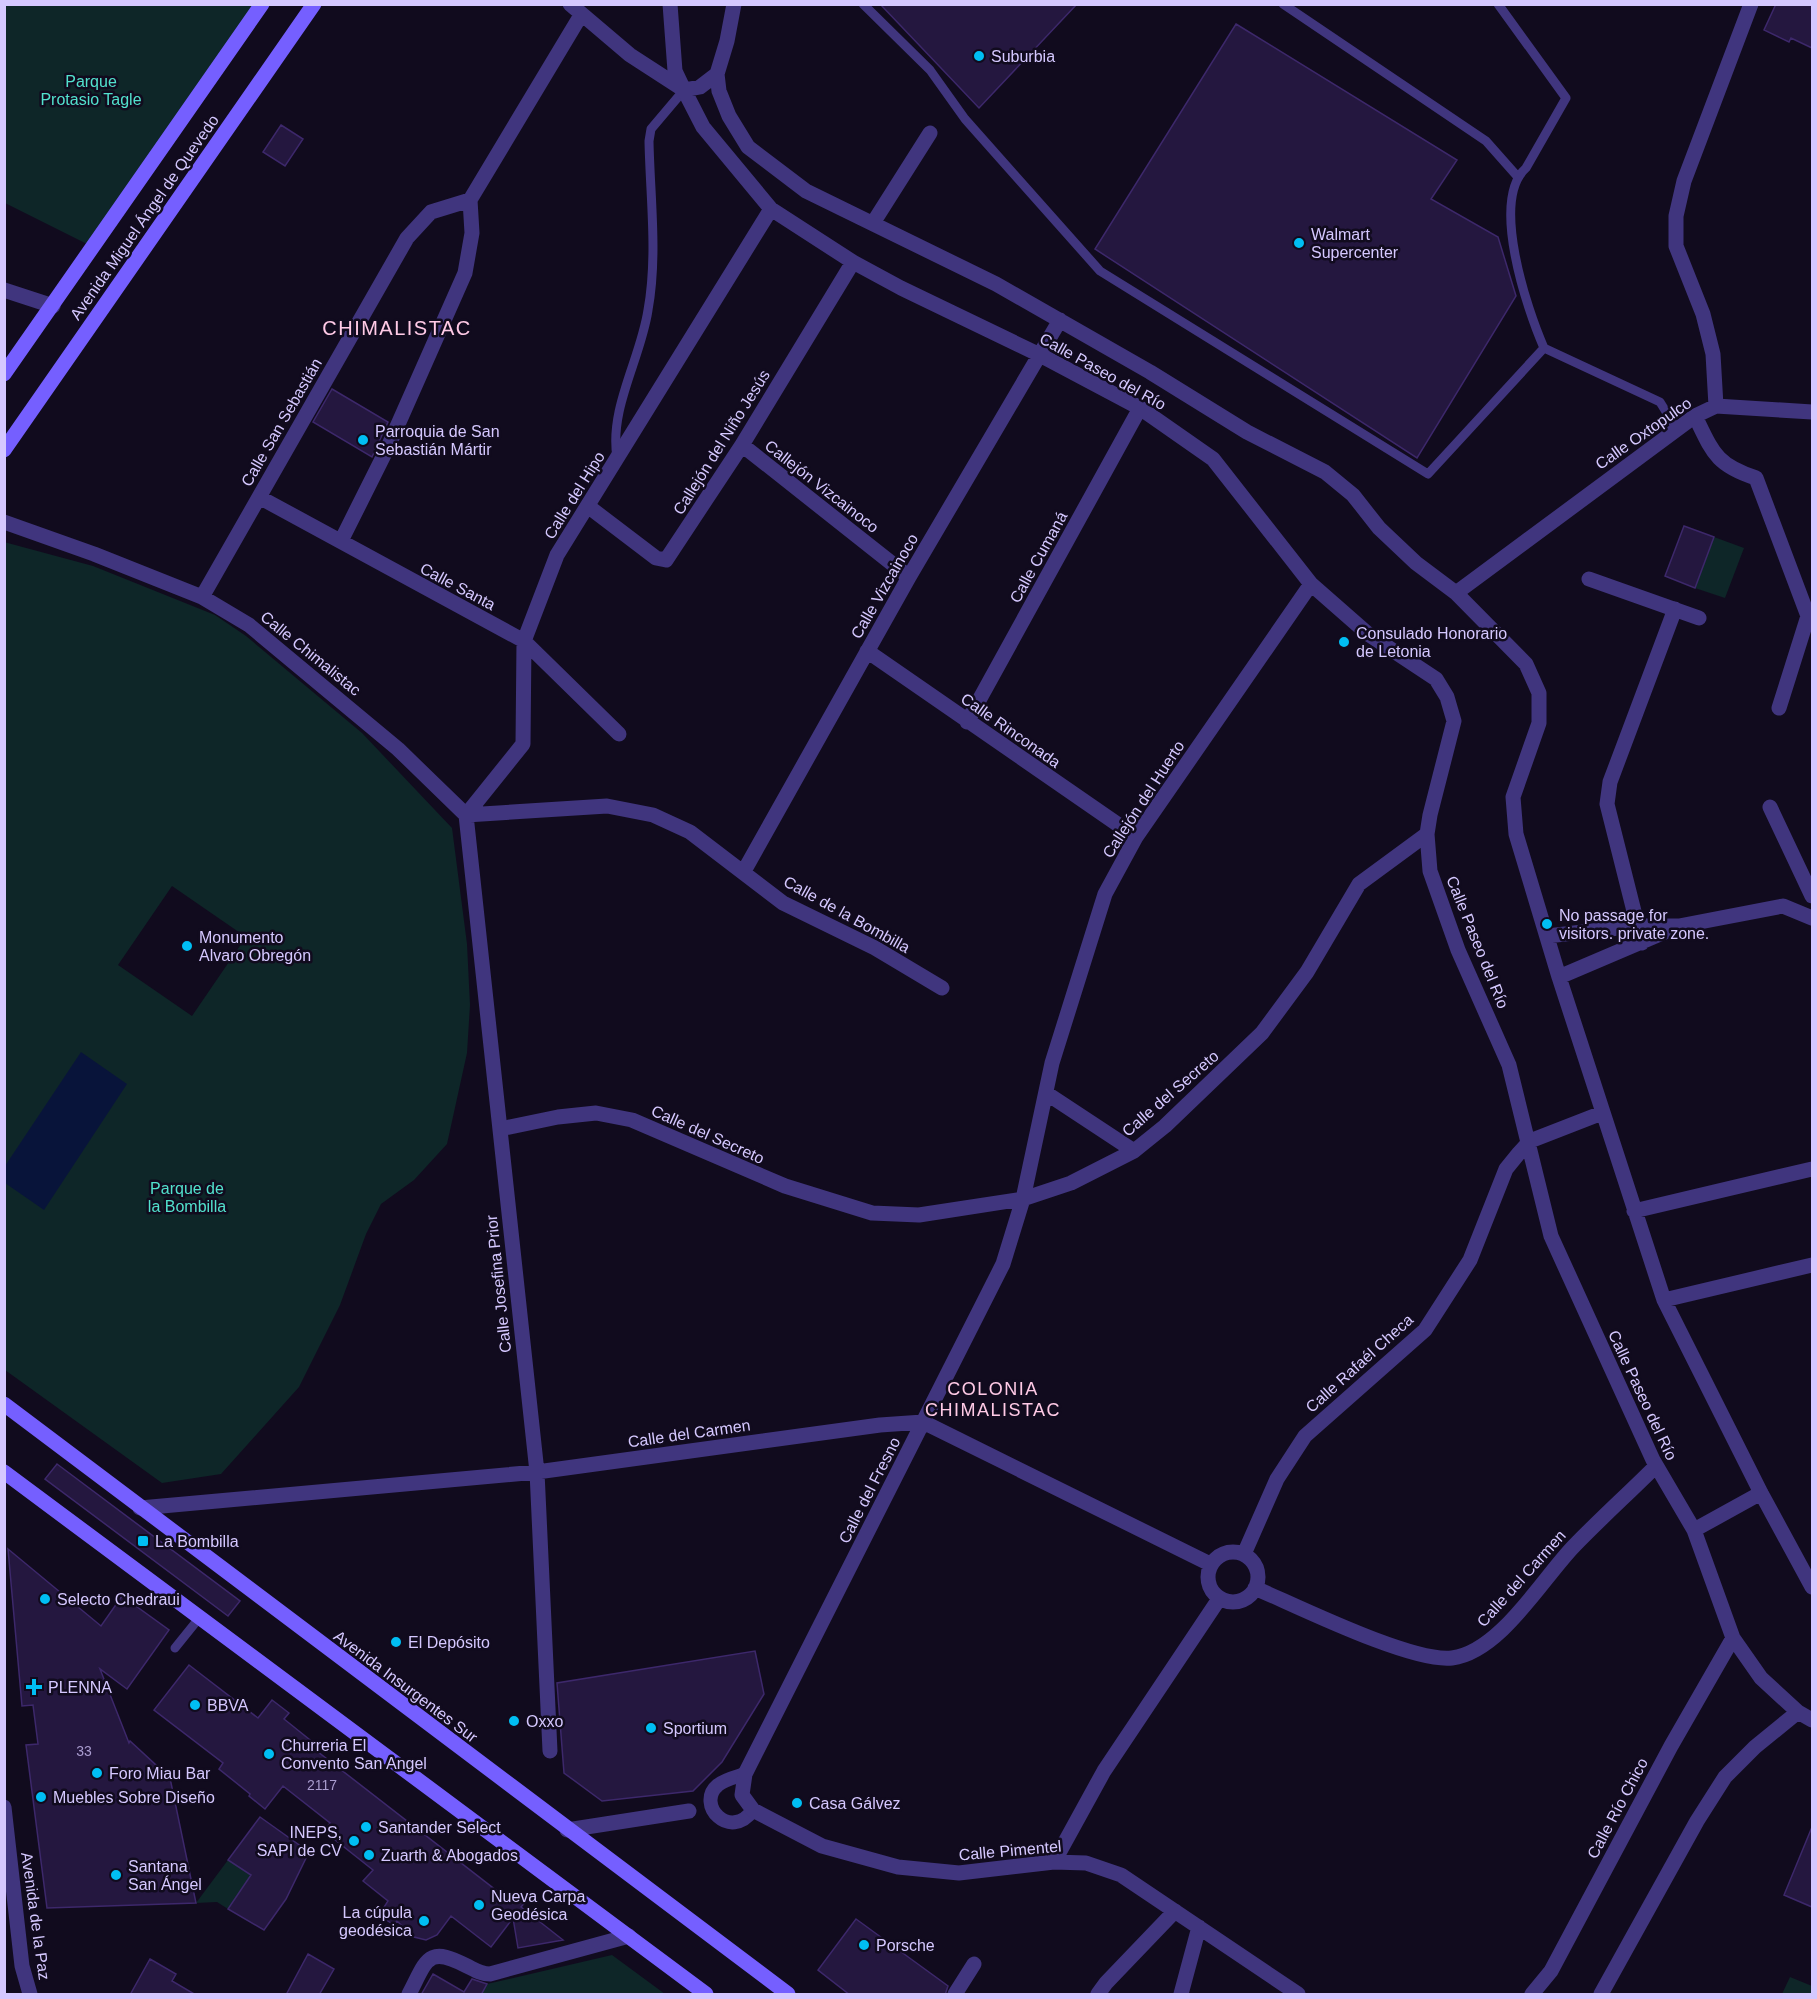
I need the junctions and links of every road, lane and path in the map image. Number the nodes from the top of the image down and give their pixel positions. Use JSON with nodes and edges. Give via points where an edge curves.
{"nodes":[{"id":1,"x":262,"y":4,"type":"edge"},
{"id":2,"x":314,"y":4,"type":"edge"},
{"id":3,"x":669,"y":4,"type":"edge"},
{"id":4,"x":734,"y":4,"type":"edge"},
{"id":5,"x":863,"y":4,"type":"edge"},
{"id":6,"x":1283,"y":4,"type":"edge"},
{"id":7,"x":1498,"y":4,"type":"edge"},
{"id":8,"x":1751,"y":4,"type":"edge"},
{"id":9,"x":575,"y":10,"type":"edge"},
{"id":10,"x":717,"y":74,"type":"junction"},
{"id":11,"x":684,"y":90,"type":"junction"},
{"id":12,"x":930,"y":133,"type":"dead end"},
{"id":13,"x":1517,"y":176,"type":"junction"},
{"id":14,"x":470,"y":200,"type":"junction"},
{"id":15,"x":771,"y":210,"type":"junction"},
{"id":16,"x":873,"y":223,"type":"junction"},
{"id":17,"x":853,"y":262,"type":"junction"},
{"id":18,"x":4,"y":290,"type":"edge"},
{"id":19,"x":52,"y":306,"type":"junction"},
{"id":20,"x":1060,"y":320,"type":"junction"},
{"id":21,"x":1544,"y":348,"type":"junction"},
{"id":22,"x":1042,"y":356,"type":"junction"},
{"id":23,"x":4,"y":374,"type":"edge"},
{"id":24,"x":1716,"y":406,"type":"junction"},
{"id":25,"x":1140,"y":408,"type":"junction"},
{"id":26,"x":1812,"y":412,"type":"edge"},
{"id":27,"x":1695,"y":416,"type":"junction"},
{"id":28,"x":1676,"y":428,"type":"junction"},
{"id":29,"x":742,"y":445,"type":"junction"},
{"id":30,"x":4,"y":450,"type":"edge"},
{"id":31,"x":618,"y":459,"type":"junction"},
{"id":32,"x":259,"y":497,"type":"junction"},
{"id":33,"x":589,"y":507,"type":"junction"},
{"id":34,"x":4,"y":522,"type":"edge"},
{"id":35,"x":341,"y":541,"type":"junction"},
{"id":36,"x":909,"y":577,"type":"junction"},
{"id":37,"x":1589,"y":579,"type":"dead end"},
{"id":38,"x":1311,"y":584,"type":"junction"},
{"id":39,"x":1456,"y":593,"type":"junction"},
{"id":40,"x":202,"y":597,"type":"junction"},
{"id":41,"x":1675,"y":609,"type":"junction"},
{"id":42,"x":1810,"y":616,"type":"edge"},
{"id":43,"x":1699,"y":618,"type":"dead end"},
{"id":44,"x":524,"y":641,"type":"junction"},
{"id":45,"x":867,"y":651,"type":"junction"},
{"id":46,"x":1779,"y":708,"type":"dead end"},
{"id":47,"x":967,"y":722,"type":"junction"},
{"id":48,"x":619,"y":734,"type":"dead end"},
{"id":49,"x":1770,"y":807,"type":"dead end"},
{"id":50,"x":466,"y":815,"type":"junction"},
{"id":51,"x":1427,"y":834,"type":"junction"},
{"id":52,"x":1136,"y":837,"type":"junction"},
{"id":53,"x":744,"y":871,"type":"junction"},
{"id":54,"x":1812,"y":896,"type":"edge"},
{"id":55,"x":1812,"y":918,"type":"edge"},
{"id":56,"x":1637,"y":926,"type":"junction"},
{"id":57,"x":1679,"y":926,"type":"junction"},
{"id":58,"x":1547,"y":936,"type":"junction"},
{"id":59,"x":1642,"y":943,"type":"junction"},
{"id":60,"x":1558,"y":977,"type":"junction"},
{"id":61,"x":942,"y":988,"type":"dead end"},
{"id":62,"x":1046,"y":1093,"type":"junction"},
{"id":63,"x":1602,"y":1113,"type":"junction"},
{"id":64,"x":500,"y":1129,"type":"junction"},
{"id":65,"x":1530,"y":1141,"type":"junction"},
{"id":66,"x":1134,"y":1150,"type":"junction"},
{"id":67,"x":1812,"y":1169,"type":"edge"},
{"id":68,"x":1023,"y":1199,"type":"junction"},
{"id":69,"x":1634,"y":1211,"type":"junction"},
{"id":70,"x":1812,"y":1265,"type":"edge"},
{"id":71,"x":1664,"y":1300,"type":"junction"},
{"id":72,"x":4,"y":1404,"type":"edge"},
{"id":73,"x":923,"y":1422,"type":"junction"},
{"id":74,"x":1656,"y":1466,"type":"junction"},
{"id":75,"x":4,"y":1472,"type":"edge"},
{"id":76,"x":537,"y":1472,"type":"junction"},
{"id":77,"x":1761,"y":1493,"type":"junction"},
{"id":78,"x":140,"y":1508,"type":"junction"},
{"id":79,"x":1694,"y":1530,"type":"junction"},
{"id":80,"x":1244,"y":1554,"type":"junction"},
{"id":81,"x":1210,"y":1564,"type":"junction"},
{"id":82,"x":1808,"y":1572,"type":"edge"},
{"id":83,"x":1812,"y":1587,"type":"edge"},
{"id":84,"x":1255,"y":1588,"type":"junction"},
{"id":85,"x":1220,"y":1599,"type":"junction"},
{"id":86,"x":200,"y":1617,"type":"junction"},
{"id":87,"x":1733,"y":1638,"type":"junction"},
{"id":88,"x":175,"y":1648,"type":"dead end"},
{"id":89,"x":1798,"y":1712,"type":"junction"},
{"id":90,"x":1812,"y":1720,"type":"edge"},
{"id":91,"x":550,"y":1751,"type":"dead end"},
{"id":92,"x":745,"y":1774,"type":"junction"},
{"id":93,"x":742,"y":1795,"type":"joint"},
{"id":94,"x":4,"y":1807,"type":"edge"},
{"id":95,"x":753,"y":1810,"type":"junction"},
{"id":96,"x":689,"y":1811,"type":"dead end"},
{"id":97,"x":567,"y":1830,"type":"junction"},
{"id":98,"x":1054,"y":1863,"type":"junction"},
{"id":99,"x":1175,"y":1911,"type":"junction"},
{"id":100,"x":1199,"y":1927,"type":"junction"},
{"id":101,"x":629,"y":1936,"type":"junction"},
{"id":102,"x":974,"y":1964,"type":"dead end"},
{"id":103,"x":30,"y":1995,"type":"edge"},
{"id":104,"x":409,"y":1995,"type":"edge"},
{"id":105,"x":706,"y":1995,"type":"edge"},
{"id":106,"x":788,"y":1995,"type":"edge"},
{"id":107,"x":955,"y":1995,"type":"edge"},
{"id":108,"x":1098,"y":1995,"type":"edge"},
{"id":109,"x":1181,"y":1995,"type":"edge"},
{"id":110,"x":1298,"y":1995,"type":"edge"},
{"id":111,"x":1532,"y":1995,"type":"edge"},
{"id":112,"x":1600,"y":1995,"type":"edge"}],
"edges":[{"from":1,"to":19,"type":"main road","name":"Avenida Miguel Ángel de Quevedo"},
{"from":2,"to":30,"type":"main road","name":"Avenida Miguel Ángel de Quevedo"},
{"from":3,"to":11,"type":"street","name":"Calle Paseo del Río","via":[[675,71]]},
{"from":4,"to":10,"type":"street","name":"Calle Paseo del Río"},
{"from":5,"to":21,"type":"lane","via":[[930,70],[965,119],[1100,271],[1428,474]]},
{"from":6,"to":13,"type":"lane","via":[[1478,135]]},
{"from":7,"to":13,"type":"lane","via":[[1566,98],[1526,168]]},
{"from":8,"to":24,"type":"street","name":"Calle Oxtopulco","via":[[1684,181],[1676,216],[1676,246],[1703,314],[1713,354]]},
{"from":9,"to":11,"type":"street","via":[[630,55]]},
{"from":9,"to":14,"type":"street"},
{"from":10,"to":11,"type":"street","via":[[700,87]]},
{"from":10,"to":16,"type":"street","name":"Calle Paseo del Río","via":[[718,91],[748,147],[806,190]]},
{"from":11,"to":15,"type":"street","name":"Calle Paseo del Río","via":[[703,127]]},
{"from":11,"to":31,"type":"lane","via":[[651,129],[652,268],[648,311],[616,429]]},
{"from":12,"to":16,"type":"street"},
{"from":13,"to":21,"type":"lane","via":[[1509,214],[1527,310]]},
{"from":14,"to":32,"type":"street","name":"Calle San Sebastián","via":[[431,212],[407,238]]},
{"from":14,"to":35,"type":"street","via":[[472,233],[465,273],[388,447]]},
{"from":15,"to":17,"type":"street","name":"Calle Paseo del Río"},
{"from":15,"to":31,"type":"street","name":"Calle del Hipo"},
{"from":16,"to":20,"type":"street","name":"Calle Paseo del Río"},
{"from":17,"to":22,"type":"street","name":"Calle Paseo del Río"},
{"from":17,"to":29,"type":"street","name":"Callejón del Niño Jesús"},
{"from":18,"to":19,"type":"street"},
{"from":19,"to":23,"type":"main road","name":"Avenida Miguel Ángel de Quevedo"},
{"from":20,"to":22,"type":"street","name":"Calle Vizcainoco"},
{"from":20,"to":39,"type":"street","name":"Calle Paseo del Río","via":[[1247,432],[1325,472],[1353,495],[1379,528]]},
{"from":21,"to":28,"type":"lane","via":[[1660,402]]},
{"from":22,"to":25,"type":"street","name":"Calle Paseo del Río"},
{"from":22,"to":36,"type":"street","name":"Calle Vizcainoco"},
{"from":24,"to":26,"type":"street"},
{"from":24,"to":27,"type":"street","name":"Calle Oxtopulco"},
{"from":25,"to":38,"type":"street","name":"Calle Paseo del Río","via":[[1213,459]]},
{"from":25,"to":47,"type":"street","name":"Calle Cumaná"},
{"from":27,"to":28,"type":"street","name":"Calle Oxtopulco"},
{"from":27,"to":42,"type":"street","via":[[1711,449],[1726,466],[1756,478]]},
{"from":28,"to":39,"type":"street","name":"Calle Oxtopulco"},
{"from":29,"to":33,"type":"street","name":"Callejón del Niño Jesús","via":[[666,560],[656,558]]},
{"from":29,"to":36,"type":"street","name":"Callejón Vizcainoco"},
{"from":31,"to":33,"type":"street","name":"Calle del Hipo"},
{"from":32,"to":35,"type":"street","name":"Calle Santa"},
{"from":32,"to":40,"type":"street","name":"Calle San Sebastián"},
{"from":33,"to":44,"type":"street","name":"Calle del Hipo","via":[[557,555]]},
{"from":34,"to":40,"type":"street","name":"Calle Chimalistac"},
{"from":35,"to":44,"type":"street","name":"Calle Santa"},
{"from":36,"to":45,"type":"street","name":"Calle Vizcainoco"},
{"from":37,"to":41,"type":"street"},
{"from":38,"to":51,"type":"street","name":"Calle Paseo del Río","via":[[1368,634],[1436,679],[1448,697],[1454,721]]},
{"from":38,"to":52,"type":"street","name":"Callejón del Huerto"},
{"from":39,"to":58,"type":"street","name":"Calle Paseo del Río","via":[[1526,664],[1539,693],[1539,723],[1513,796],[1516,834]]},
{"from":40,"to":50,"type":"street","name":"Calle Chimalistac","via":[[249,625],[307,672],[399,749]]},
{"from":41,"to":43,"type":"street"},
{"from":41,"to":56,"type":"street","via":[[1610,782],[1608,804]]},
{"from":42,"to":46,"type":"street"},
{"from":44,"to":48,"type":"street","name":"Calle Santa"},
{"from":44,"to":50,"type":"street","name":"Calle del Hipo","via":[[523,744]]},
{"from":45,"to":47,"type":"street","name":"Calle Rinconada"},
{"from":45,"to":53,"type":"street","name":"Calle Vizcainoco"},
{"from":47,"to":52,"type":"street","name":"Calle Rinconada"},
{"from":49,"to":54,"type":"street"},
{"from":50,"to":53,"type":"street","name":"Calle de la Bombilla","via":[[607,806],[653,815],[690,832]]},
{"from":50,"to":64,"type":"street","name":"Calle Josefina Prior"},
{"from":51,"to":65,"type":"street","name":"Calle Paseo del Río","via":[[1430,871],[1458,950],[1509,1065]]},
{"from":51,"to":66,"type":"street","name":"Calle del Secreto","via":[[1359,884],[1307,972],[1262,1033],[1165,1126]]},
{"from":52,"to":62,"type":"street","name":"Callejón del Huerto","via":[[1105,894]]},
{"from":53,"to":61,"type":"street","name":"Calle de la Bombilla","via":[[783,903],[875,948]]},
{"from":55,"to":57,"type":"street","via":[[1783,906]]},
{"from":56,"to":57,"type":"street"},
{"from":56,"to":58,"type":"street"},
{"from":56,"to":59,"type":"street"},
{"from":57,"to":59,"type":"street"},
{"from":58,"to":60,"type":"street","name":"Calle Paseo del Río"},
{"from":59,"to":60,"type":"street"},
{"from":60,"to":63,"type":"street","name":"Calle Paseo del Río"},
{"from":62,"to":66,"type":"street"},
{"from":62,"to":68,"type":"street","name":"Callejón del Huerto"},
{"from":63,"to":65,"type":"street","name":"Calle Rafaél Checa"},
{"from":63,"to":69,"type":"street","name":"Calle Paseo del Río"},
{"from":64,"to":68,"type":"street","name":"Calle del Secreto","via":[[596,1113],[632,1120],[785,1186],[872,1213],[919,1215]]},
{"from":64,"to":76,"type":"street","name":"Calle Josefina Prior"},
{"from":65,"to":74,"type":"street","name":"Calle Paseo del Río","via":[[1551,1236]]},
{"from":65,"to":80,"type":"street","name":"Calle Rafaél Checa","via":[[1506,1169],[1470,1260],[1425,1330],[1305,1436],[1277,1479]]},
{"from":66,"to":68,"type":"street","name":"Calle del Secreto","via":[[1071,1183]]},
{"from":67,"to":69,"type":"street"},
{"from":68,"to":73,"type":"street","name":"Calle del Fresno","via":[[1003,1264]]},
{"from":69,"to":71,"type":"street","name":"Calle Paseo del Río"},
{"from":70,"to":71,"type":"street"},
{"from":71,"to":77,"type":"street","name":"Calle Paseo del Río"},
{"from":72,"to":78,"type":"main road","name":"Avenida Insurgentes Sur"},
{"from":73,"to":76,"type":"street","name":"Calle del Carmen"},
{"from":73,"to":81,"type":"street"},
{"from":73,"to":92,"type":"street","name":"Calle del Fresno"},
{"from":74,"to":79,"type":"street","name":"Calle Paseo del Río"},
{"from":74,"to":84,"type":"street","name":"Calle del Carmen","via":[[1573,1547],[1496,1635],[1471,1653],[1451,1658],[1398,1648]]},
{"from":75,"to":86,"type":"main road"},
{"from":76,"to":78,"type":"street","name":"Calle del Carmen"},
{"from":76,"to":91,"type":"street","name":"Calle Josefina Prior"},
{"from":77,"to":79,"type":"street"},
{"from":77,"to":82,"type":"street","name":"Calle Paseo del Río"},
{"from":78,"to":97,"type":"main road","name":"Avenida Insurgentes Sur"},
{"from":79,"to":87,"type":"street","name":"Calle Paseo del Río"},
{"from":80,"to":81,"type":"street","via":[[1225,1552]]},
{"from":80,"to":84,"type":"street","via":[[1257,1569]]},
{"from":81,"to":85,"type":"street","via":[[1208,1584]]},
{"from":82,"to":83,"type":"street","name":"Calle Paseo del Río"},
{"from":84,"to":85,"type":"street","via":[[1239,1601]]},
{"from":85,"to":98,"type":"street","via":[[1104,1771]]},
{"from":86,"to":88,"type":"lane"},
{"from":86,"to":101,"type":"main road"},
{"from":87,"to":89,"type":"street","name":"Calle Paseo del Río","via":[[1761,1678]]},
{"from":87,"to":111,"type":"street","name":"Calle Río Chico","via":[[1551,1971]]},
{"from":89,"to":90,"type":"street","name":"Calle Paseo del Río"},
{"from":89,"to":112,"type":"street","via":[[1725,1777]]},
{"from":92,"to":93,"type":"street","name":"Calle del Fresno"},
{"from":92,"to":95,"type":"street","via":[[716,1787],[712,1809],[718,1818],[729,1823],[740,1821]]},
{"from":93,"to":95,"type":"street","name":"Calle Pimentel"},
{"from":94,"to":103,"type":"street","name":"Avenida de la Paz","via":[[22,1966]]},
{"from":95,"to":98,"type":"street","name":"Calle Pimentel","via":[[822,1846],[898,1867],[959,1873]]},
{"from":96,"to":97,"type":"street"},
{"from":97,"to":106,"type":"main road","name":"Avenida Insurgentes Sur"},
{"from":98,"to":99,"type":"street","name":"Calle Pimentel","via":[[1086,1863],[1121,1875]]},
{"from":99,"to":100,"type":"street","name":"Calle Pimentel"},
{"from":99,"to":108,"type":"street"},
{"from":100,"to":109,"type":"street"},
{"from":100,"to":110,"type":"street","name":"Calle Pimentel"},
{"from":101,"to":104,"type":"street","via":[[490,1974],[480,1973],[447,1955],[435,1956],[426,1963]]},
{"from":101,"to":105,"type":"main road"},
{"from":102,"to":107,"type":"street"}]}
